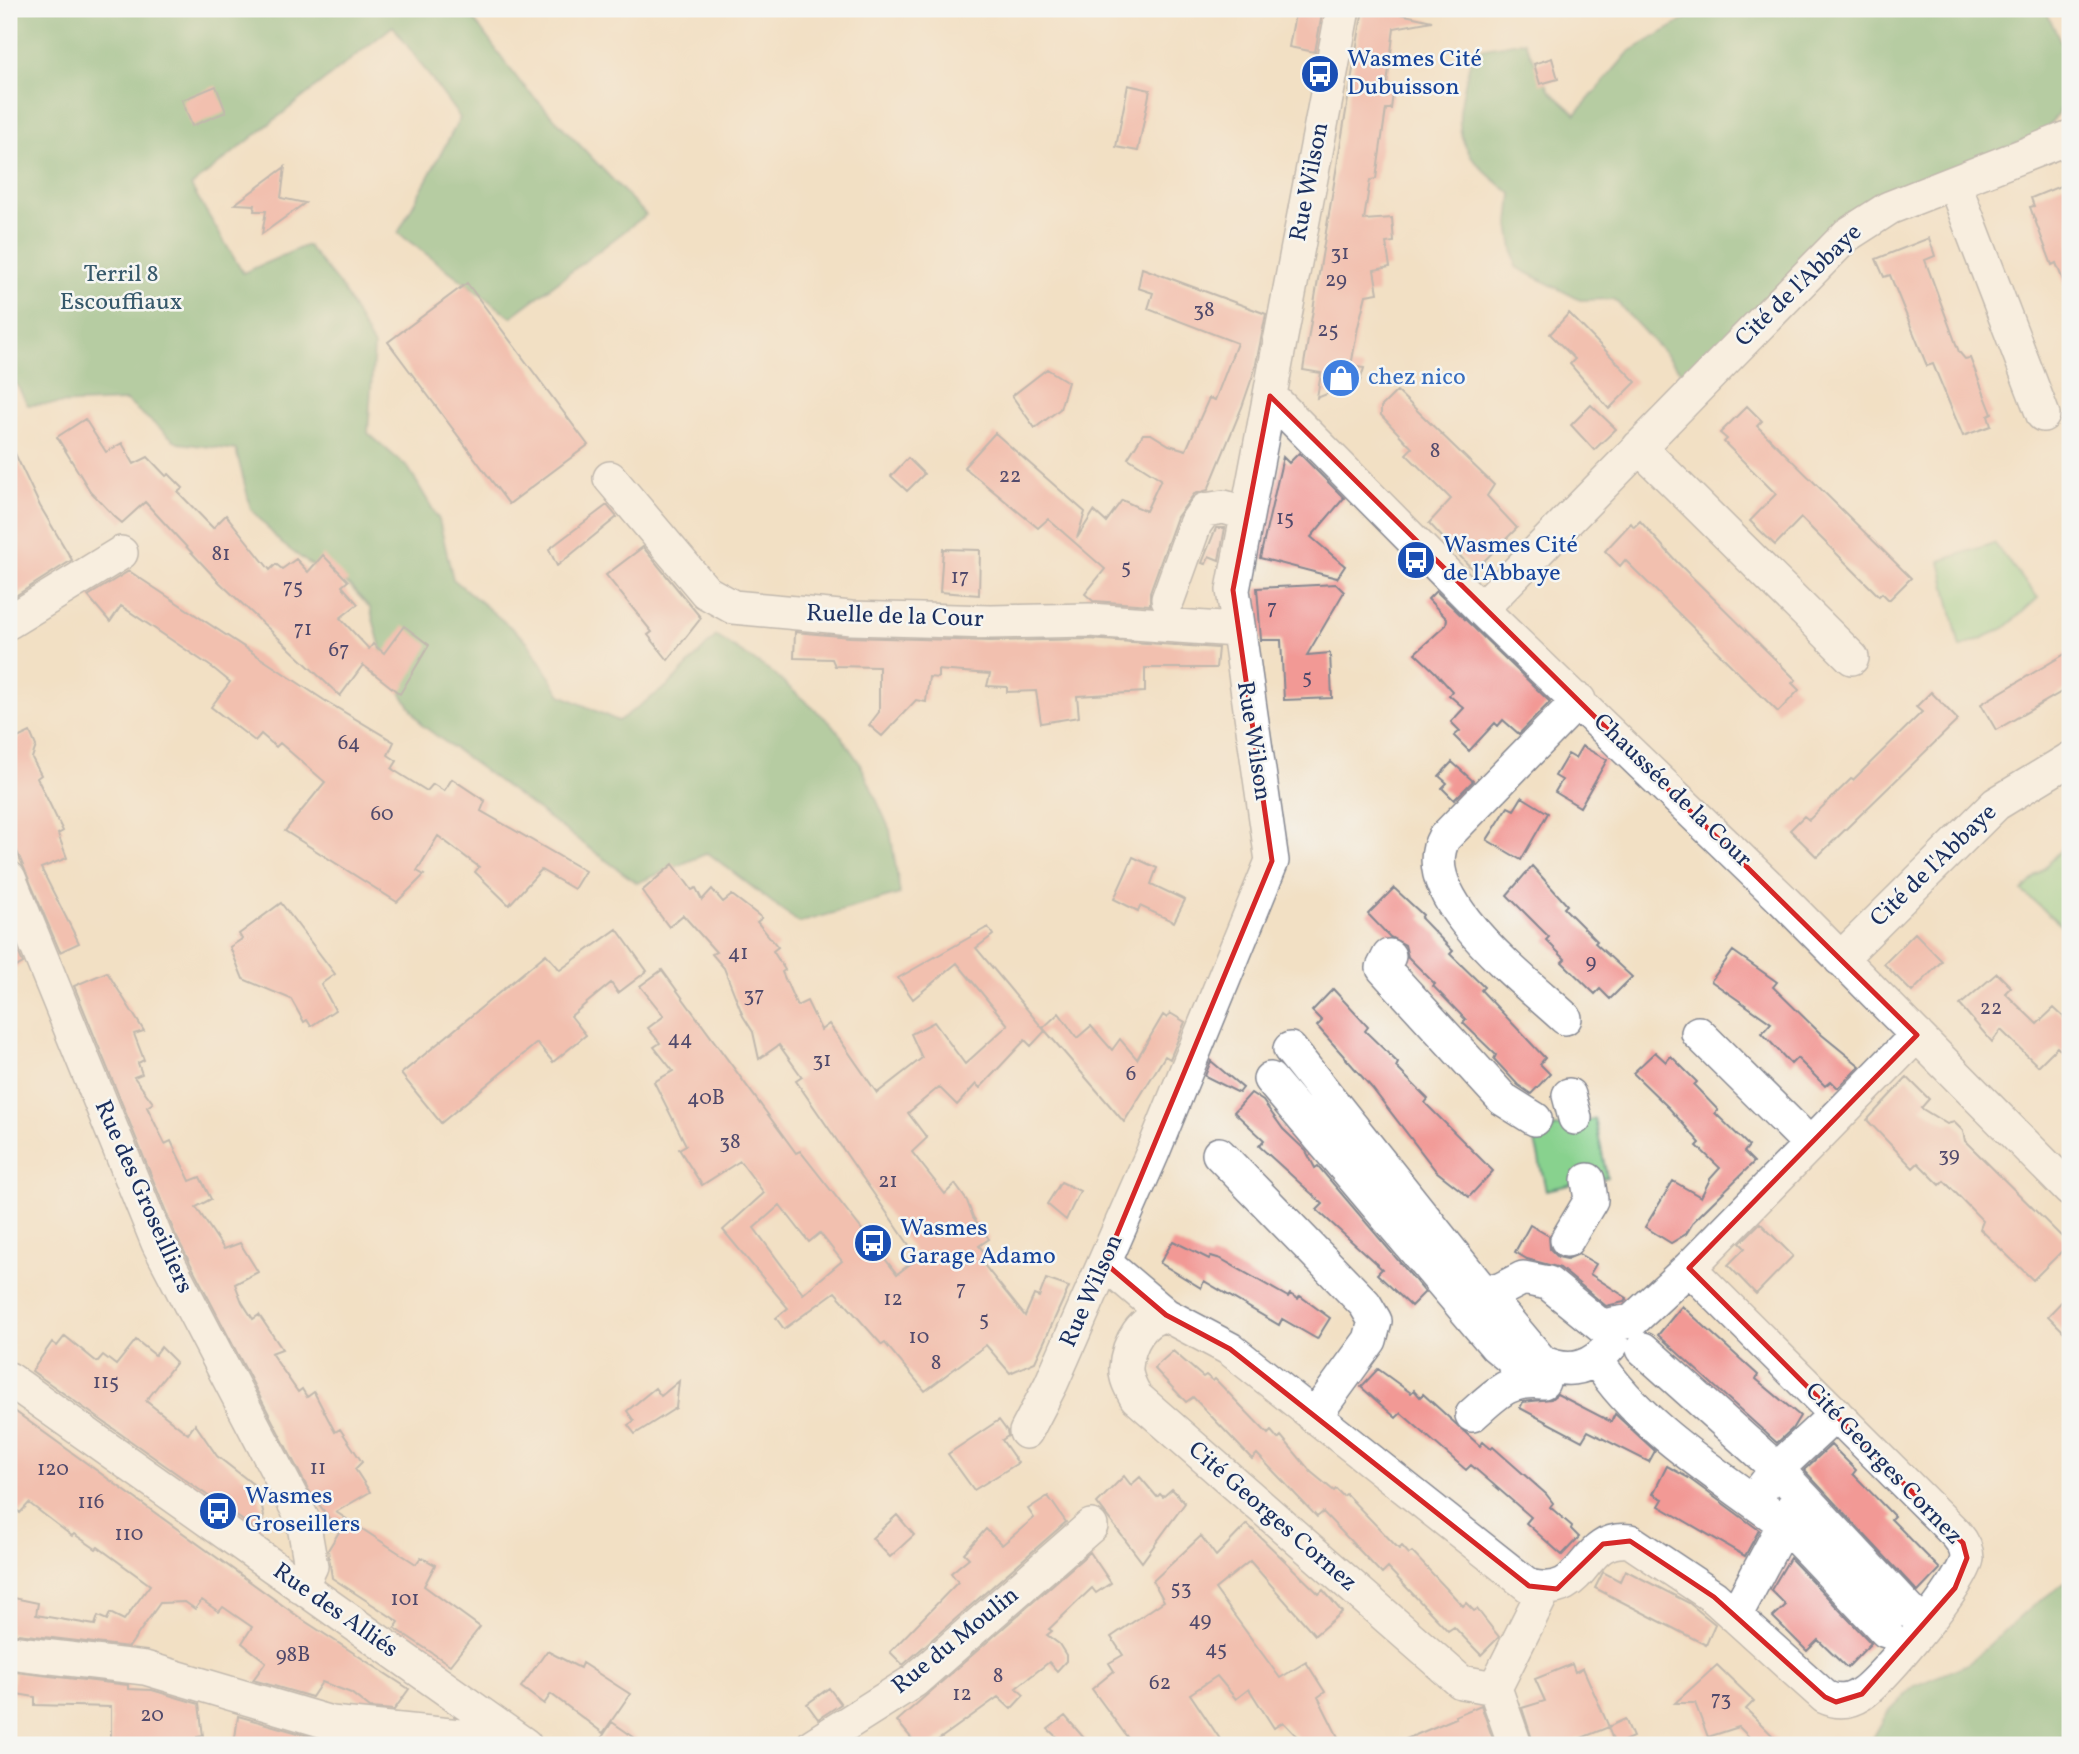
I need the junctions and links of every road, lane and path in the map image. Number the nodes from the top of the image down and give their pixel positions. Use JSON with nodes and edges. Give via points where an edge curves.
{"nodes":[{"id":1,"x":1343,"y":9,"type":"edge"},
{"id":2,"x":2070,"y":136,"type":"edge"},
{"id":3,"x":1954,"y":184,"type":"junction"},
{"id":4,"x":1270,"y":396,"type":"junction"},
{"id":5,"x":2043,"y":415,"type":"dead end"},
{"id":6,"x":1639,"y":447,"type":"junction"},
{"id":7,"x":610,"y":478,"type":"dead end"},
{"id":8,"x":1247,"y":514,"type":"junction"},
{"id":9,"x":121,"y":553,"type":"dead end"},
{"id":10,"x":1168,"y":599,"type":"dead end"},
{"id":11,"x":1481,"y":609,"type":"junction"},
{"id":12,"x":9,"y":622,"type":"edge"},
{"id":13,"x":1236,"y":630,"type":"junction"},
{"id":14,"x":1852,"y":658,"type":"dead end"},
{"id":15,"x":1579,"y":700,"type":"junction"},
{"id":16,"x":2070,"y":759,"type":"edge"},
{"id":17,"x":9,"y":878,"type":"edge"},
{"id":18,"x":1389,"y":956,"type":"dead end"},
{"id":19,"x":1840,"y":959,"type":"junction"},
{"id":20,"x":1565,"y":1018,"type":"dead end"},
{"id":21,"x":1698,"y":1032,"type":"dead end"},
{"id":22,"x":1917,"y":1035,"type":"junction"},
{"id":23,"x":1290,"y":1049,"type":"dead end"},
{"id":24,"x":1270,"y":1079,"type":"dead end"},
{"id":25,"x":1535,"y":1119,"type":"dead end"},
{"id":26,"x":1810,"y":1144,"type":"junction"},
{"id":27,"x":1219,"y":1154,"type":"dead end"},
{"id":28,"x":1588,"y":1180,"type":"dead end"},
{"id":29,"x":2070,"y":1190,"type":"edge"},
{"id":30,"x":1567,"y":1240,"type":"dead end"},
{"id":31,"x":1105,"y":1263,"type":"junction"},
{"id":32,"x":1689,"y":1268,"type":"junction"},
{"id":33,"x":1480,"y":1288,"type":"junction"},
{"id":34,"x":1166,"y":1315,"type":"junction"},
{"id":35,"x":1637,"y":1335,"type":"junction"},
{"id":36,"x":1597,"y":1360,"type":"junction"},
{"id":37,"x":9,"y":1379,"type":"edge"},
{"id":38,"x":1521,"y":1379,"type":"junction"},
{"id":39,"x":1615,"y":1390,"type":"junction"},
{"id":40,"x":1472,"y":1415,"type":"dead end"},
{"id":41,"x":1836,"y":1415,"type":"junction"},
{"id":42,"x":1314,"y":1418,"type":"junction"},
{"id":43,"x":1026,"y":1432,"type":"dead end"},
{"id":44,"x":1777,"y":1469,"type":"junction"},
{"id":45,"x":1801,"y":1493,"type":"junction"},
{"id":46,"x":1753,"y":1500,"type":"junction"},
{"id":47,"x":1784,"y":1524,"type":"junction"},
{"id":48,"x":1091,"y":1526,"type":"dead end"},
{"id":49,"x":301,"y":1587,"type":"junction"},
{"id":50,"x":1544,"y":1590,"type":"junction"},
{"id":51,"x":1735,"y":1616,"type":"junction"},
{"id":52,"x":9,"y":1653,"type":"edge"},
{"id":53,"x":1495,"y":1688,"type":"junction"},
{"id":54,"x":477,"y":1736,"type":"edge"},
{"id":55,"x":525,"y":1745,"type":"edge"},
{"id":56,"x":813,"y":1745,"type":"edge"},
{"id":57,"x":1515,"y":1745,"type":"edge"}],
"edges":[{"from":1,"to":4,"type":"street","name":"Rue Wilson"},
{"from":2,"to":3,"type":"street","name":"Cité de l'Abbaye"},
{"from":3,"to":5,"type":"street"},
{"from":3,"to":6,"type":"street","name":"Cité de l'Abbaye","via":[[1889,208],[1847,235]]},
{"from":4,"to":8,"type":"street","name":"Rue Wilson"},
{"from":4,"to":11,"type":"street","name":"Chaussée de la Cour"},
{"from":6,"to":11,"type":"street","name":"Cité de l'Abbaye"},
{"from":6,"to":14,"type":"street"},
{"from":7,"to":13,"type":"street","name":"Ruelle de la Cour","via":[[706,592],[733,607],[851,618],[1089,620]]},
{"from":8,"to":10,"type":"street","via":[[1224,507],[1205,510],[1195,524]]},
{"from":8,"to":13,"type":"street","name":"Rue Wilson","via":[[1233,590]]},
{"from":9,"to":12,"type":"street"},
{"from":11,"to":15,"type":"street","name":"Chaussée de la Cour"},
{"from":13,"to":31,"type":"street","name":"Rue Wilson","via":[[1272,861]]},
{"from":15,"to":19,"type":"street","name":"Chaussée de la Cour"},
{"from":15,"to":20,"type":"street","via":[[1437,849],[1443,881],[1463,921]]},
{"from":16,"to":19,"type":"street","name":"Cité de l'Abbaye","via":[[1996,804]]},
{"from":17,"to":49,"type":"street","name":"Rue des Groseilliers","via":[[158,1242],[303,1520],[311,1566]]},
{"from":18,"to":25,"type":"street","via":[[1383,968],[1421,995],[1503,1099]]},
{"from":19,"to":22,"type":"street","name":"Chaussée de la Cour"},
{"from":21,"to":26,"type":"street"},
{"from":22,"to":26,"type":"street"},
{"from":22,"to":29,"type":"street","name":"Chaussée de la Cour"},
{"from":23,"to":33,"type":"street"},
{"from":24,"to":38,"type":"street","via":[[1351,1170],[1405,1246],[1513,1360]]},
{"from":26,"to":32,"type":"street"},
{"from":27,"to":42,"type":"street","via":[[1365,1304],[1375,1321],[1370,1340]]},
{"from":28,"to":30,"type":"street","via":[[1591,1200]]},
{"from":31,"to":34,"type":"street"},
{"from":31,"to":43,"type":"street","name":"Rue Wilson"},
{"from":32,"to":35,"type":"street"},
{"from":32,"to":41,"type":"street","name":"Cité Georges Cornez"},
{"from":33,"to":35,"type":"street","via":[[1496,1292],[1524,1278],[1548,1283],[1601,1325]]},
{"from":33,"to":36,"type":"street","via":[[1542,1362],[1573,1370]]},
{"from":34,"to":42,"type":"street","via":[[1230,1349]]},
{"from":34,"to":53,"type":"street","name":"Cité Georges Cornez","via":[[1143,1324],[1131,1350],[1127,1381],[1136,1397],[1461,1682]]},
{"from":35,"to":36,"type":"street"},
{"from":35,"to":44,"type":"street"},
{"from":36,"to":39,"type":"street"},
{"from":37,"to":49,"type":"street","name":"Rue des Alliés"},
{"from":38,"to":39,"type":"street"},
{"from":38,"to":40,"type":"street"},
{"from":39,"to":46,"type":"street"},
{"from":41,"to":44,"type":"street"},
{"from":41,"to":51,"type":"street","name":"Cité Georges Cornez","via":[[1963,1543],[1967,1558],[1955,1588],[1873,1685],[1849,1700],[1836,1702]]},
{"from":42,"to":50,"type":"street","via":[[1518,1578]]},
{"from":44,"to":45,"type":"street"},
{"from":44,"to":46,"type":"street"},
{"from":45,"to":47,"type":"street"},
{"from":45,"to":47,"type":"street","via":[[1898,1621]]},
{"from":46,"to":47,"type":"street"},
{"from":47,"to":51,"type":"street"},
{"from":48,"to":56,"type":"street","name":"Rue du Moulin","via":[[914,1681]]},
{"from":49,"to":54,"type":"street","name":"Rue des Alliés"},
{"from":50,"to":51,"type":"street","name":"Cité Georges Cornez","via":[[1568,1583],[1603,1544],[1630,1541]]},
{"from":50,"to":53,"type":"street"},
{"from":52,"to":54,"type":"street","via":[[145,1668],[331,1723]]},
{"from":53,"to":57,"type":"street"},
{"from":54,"to":55,"type":"street","name":"Rue des Alliés"}]}
